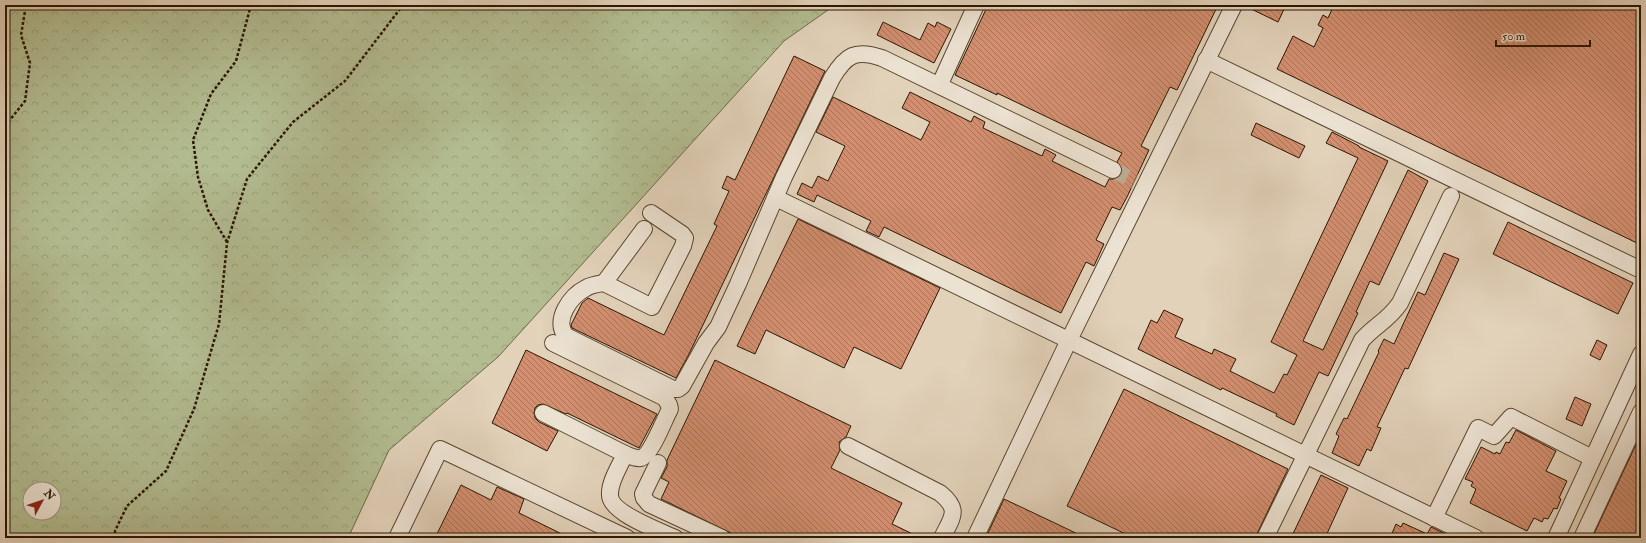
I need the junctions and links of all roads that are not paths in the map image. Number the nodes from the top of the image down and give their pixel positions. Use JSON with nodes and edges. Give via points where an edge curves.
{"nodes":[{"id":1,"x":976,"y":5,"type":"edge"},
{"id":2,"x":1234,"y":5,"type":"edge"},
{"id":3,"x":1206,"y":60,"type":"junction"},
{"id":4,"x":940,"y":84,"type":"junction"},
{"id":5,"x":1113,"y":170,"type":"tunnel mouth"},
{"id":6,"x":1451,"y":196,"type":"dead end"},
{"id":7,"x":776,"y":198,"type":"junction"},
{"id":8,"x":651,"y":213,"type":"dead end"},
{"id":9,"x":644,"y":229,"type":"dead end"},
{"id":10,"x":1641,"y":270,"type":"edge"},
{"id":11,"x":604,"y":283,"type":"junction"},
{"id":12,"x":1069,"y":340,"type":"junction"},
{"id":13,"x":553,"y":343,"type":"dead end"},
{"id":14,"x":1641,"y":354,"type":"edge"},
{"id":15,"x":1641,"y":412,"type":"edge"},
{"id":16,"x":543,"y":413,"type":"dead end"},
{"id":17,"x":848,"y":446,"type":"dead end"},
{"id":18,"x":625,"y":454,"type":"junction"},
{"id":19,"x":1304,"y":455,"type":"junction"},
{"id":20,"x":1592,"y":458,"type":"junction"},
{"id":21,"x":658,"y":463,"type":"dead end"},
{"id":22,"x":1434,"y":518,"type":"junction"},
{"id":23,"x":1559,"y":537,"type":"edge"},
{"id":24,"x":397,"y":538,"type":"edge"},
{"id":25,"x":627,"y":538,"type":"edge"},
{"id":26,"x":675,"y":538,"type":"edge"},
{"id":27,"x":722,"y":538,"type":"edge"},
{"id":28,"x":942,"y":538,"type":"edge"},
{"id":29,"x":975,"y":538,"type":"edge"},
{"id":30,"x":1265,"y":538,"type":"edge"},
{"id":31,"x":1476,"y":538,"type":"edge"},
{"id":32,"x":1582,"y":538,"type":"edge"}],
"edges":[{"from":1,"to":4,"type":"lane"},
{"from":2,"to":3,"type":"lane"},
{"from":3,"to":10,"type":"lane"},
{"from":3,"to":12,"type":"lane","via":[[1140,183]]},
{"from":4,"to":5,"type":"lane"},
{"from":4,"to":7,"type":"lane","via":[[872,55],[859,54],[845,59],[832,78],[784,176]]},
{"from":6,"to":19,"type":"lane","via":[[1400,303],[1393,314],[1362,340]]},
{"from":7,"to":11,"type":"lane","via":[[718,327],[678,389],[566,336],[561,330],[560,322],[575,295],[586,288]]},
{"from":7,"to":12,"type":"lane"},
{"from":8,"to":11,"type":"lane","via":[[685,238],[652,307]]},
{"from":9,"to":11,"type":"lane"},
{"from":12,"to":19,"type":"lane"},
{"from":12,"to":29,"type":"lane"},
{"from":13,"to":18,"type":"lane","via":[[665,398],[670,409],[649,452],[638,459]]},
{"from":14,"to":20,"type":"lane"},
{"from":15,"to":32,"type":"lane"},
{"from":16,"to":18,"type":"lane"},
{"from":17,"to":28,"type":"lane","via":[[947,499],[952,505],[953,514]]},
{"from":18,"to":26,"type":"lane","via":[[610,489],[612,503],[621,512]]},
{"from":19,"to":22,"type":"lane"},
{"from":19,"to":30,"type":"lane"},
{"from":20,"to":22,"type":"lane","via":[[1511,417],[1494,436],[1478,428]]},
{"from":20,"to":23,"type":"lane"},
{"from":21,"to":27,"type":"lane","via":[[643,494],[649,504]]},
{"from":22,"to":31,"type":"lane"},
{"from":24,"to":25,"type":"lane","via":[[440,449]]}]}
